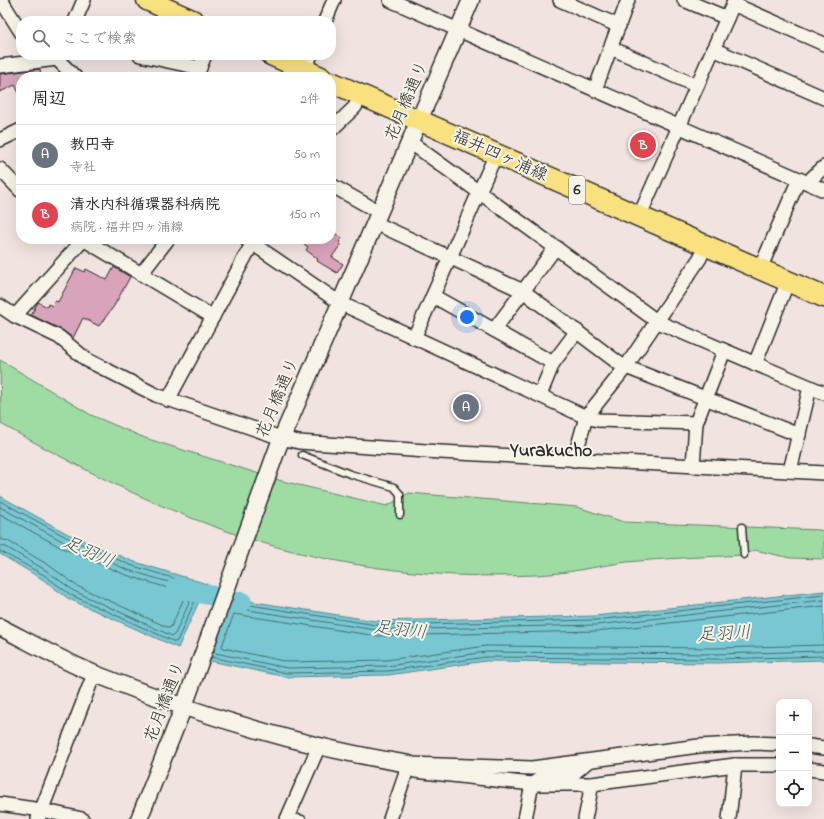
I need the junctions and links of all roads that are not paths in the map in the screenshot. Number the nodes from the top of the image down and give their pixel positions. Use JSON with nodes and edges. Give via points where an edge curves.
{"nodes":[{"id":1,"x":1,"y":0,"type":"edge"},
{"id":2,"x":84,"y":0,"type":"edge"},
{"id":3,"x":147,"y":0,"type":"edge"},
{"id":4,"x":334,"y":0,"type":"edge"},
{"id":5,"x":390,"y":0,"type":"edge"},
{"id":6,"x":471,"y":0,"type":"edge"},
{"id":7,"x":560,"y":0,"type":"edge"},
{"id":8,"x":628,"y":0,"type":"edge"},
{"id":9,"x":685,"y":0,"type":"edge"},
{"id":10,"x":734,"y":2,"type":"edge"},
{"id":11,"x":414,"y":4,"type":"edge"},
{"id":12,"x":77,"y":16,"type":"edge"},
{"id":13,"x":183,"y":16,"type":"edge"},
{"id":14,"x":327,"y":16,"type":"edge"},
{"id":15,"x":727,"y":18,"type":"junction"},
{"id":16,"x":16,"y":24,"type":"edge"},
{"id":17,"x":619,"y":26,"type":"junction"},
{"id":18,"x":459,"y":29,"type":"junction"},
{"id":19,"x":824,"y":44,"type":"edge"},
{"id":20,"x":610,"y":48,"type":"junction"},
{"id":21,"x":713,"y":49,"type":"junction"},
{"id":22,"x":28,"y":60,"type":"edge"},
{"id":23,"x":61,"y":60,"type":"edge"},
{"id":24,"x":156,"y":60,"type":"edge"},
{"id":25,"x":203,"y":60,"type":"edge"},
{"id":26,"x":288,"y":60,"type":"edge"},
{"id":27,"x":0,"y":66,"type":"edge"},
{"id":28,"x":312,"y":67,"type":"edge"},
{"id":29,"x":71,"y":72,"type":"edge"},
{"id":30,"x":195,"y":72,"type":"edge"},
{"id":31,"x":198,"y":72,"type":"edge"},
{"id":32,"x":336,"y":84,"type":"edge"},
{"id":33,"x":697,"y":86,"type":"junction"},
{"id":34,"x":595,"y":90,"type":"junction"},
{"id":35,"x":361,"y":95,"type":"junction"},
{"id":36,"x":824,"y":98,"type":"edge"},
{"id":37,"x":420,"y":121,"type":"junction"},
{"id":38,"x":336,"y":125,"type":"edge"},
{"id":39,"x":678,"y":127,"type":"junction"},
{"id":40,"x":16,"y":132,"type":"edge"},
{"id":41,"x":0,"y":140,"type":"edge"},
{"id":42,"x":410,"y":142,"type":"junction"},
{"id":43,"x":496,"y":154,"type":"junction"},
{"id":44,"x":824,"y":167,"type":"edge"},
{"id":45,"x":0,"y":169,"type":"edge"},
{"id":46,"x":805,"y":181,"type":"junction"},
{"id":47,"x":16,"y":186,"type":"edge"},
{"id":48,"x":336,"y":189,"type":"edge"},
{"id":49,"x":824,"y":190,"type":"edge"},
{"id":50,"x":480,"y":192,"type":"junction"},
{"id":51,"x":638,"y":217,"type":"junction"},
{"id":52,"x":377,"y":218,"type":"junction"},
{"id":53,"x":80,"y":244,"type":"edge"},
{"id":54,"x":92,"y":244,"type":"edge"},
{"id":55,"x":164,"y":244,"type":"edge"},
{"id":56,"x":248,"y":244,"type":"edge"},
{"id":57,"x":252,"y":244,"type":"edge"},
{"id":58,"x":705,"y":246,"type":"junction"},
{"id":59,"x":556,"y":247,"type":"junction"},
{"id":60,"x":451,"y":256,"type":"junction"},
{"id":61,"x":760,"y":269,"type":"junction"},
{"id":62,"x":141,"y":274,"type":"junction"},
{"id":63,"x":788,"y":281,"type":"junction"},
{"id":64,"x":524,"y":291,"type":"junction"},
{"id":65,"x":433,"y":296,"type":"junction"},
{"id":66,"x":824,"y":297,"type":"edge"},
{"id":67,"x":340,"y":303,"type":"junction"},
{"id":68,"x":0,"y":306,"type":"edge"},
{"id":69,"x":15,"y":316,"type":"junction"},
{"id":70,"x":213,"y":317,"type":"junction"},
{"id":71,"x":658,"y":322,"type":"junction"},
{"id":72,"x":494,"y":330,"type":"junction"},
{"id":73,"x":577,"y":331,"type":"junction"},
{"id":74,"x":414,"y":338,"type":"junction"},
{"id":75,"x":724,"y":351,"type":"junction"},
{"id":76,"x":553,"y":363,"type":"junction"},
{"id":77,"x":755,"y":364,"type":"junction"},
{"id":78,"x":626,"y":367,"type":"junction"},
{"id":79,"x":810,"y":387,"type":"junction"},
{"id":80,"x":824,"y":393,"type":"edge"},
{"id":81,"x":540,"y":395,"type":"junction"},
{"id":82,"x":706,"y":398,"type":"junction"},
{"id":83,"x":168,"y":400,"type":"junction"},
{"id":84,"x":586,"y":417,"type":"junction"},
{"id":85,"x":696,"y":423,"type":"junction"},
{"id":86,"x":799,"y":435,"type":"junction"},
{"id":87,"x":279,"y":443,"type":"junction"},
{"id":88,"x":302,"y":455,"type":"dead end"},
{"id":89,"x":574,"y":460,"type":"junction"},
{"id":90,"x":693,"y":466,"type":"junction"},
{"id":91,"x":790,"y":471,"type":"junction"},
{"id":92,"x":824,"y":473,"type":"edge"},
{"id":93,"x":400,"y":515,"type":"dead end"},
{"id":94,"x":742,"y":527,"type":"dead end"},
{"id":95,"x":744,"y":555,"type":"dead end"},
{"id":96,"x":0,"y":627,"type":"edge"},
{"id":97,"x":94,"y":674,"type":"junction"},
{"id":98,"x":186,"y":701,"type":"junction"},
{"id":99,"x":776,"y":744,"type":"edge"},
{"id":100,"x":319,"y":746,"type":"junction"},
{"id":101,"x":812,"y":746,"type":"edge"},
{"id":102,"x":824,"y":748,"type":"edge"},
{"id":103,"x":587,"y":762,"type":"junction"},
{"id":104,"x":734,"y":765,"type":"junction"},
{"id":105,"x":776,"y":765,"type":"edge"},
{"id":106,"x":408,"y":767,"type":"junction"},
{"id":107,"x":812,"y":769,"type":"edge"},
{"id":108,"x":824,"y":771,"type":"edge"},
{"id":109,"x":532,"y":784,"type":"junction"},
{"id":110,"x":592,"y":784,"type":"junction"},
{"id":111,"x":0,"y":804,"type":"edge"},
{"id":112,"x":40,"y":815,"type":"edge"},
{"id":113,"x":287,"y":817,"type":"edge"},
{"id":114,"x":82,"y":819,"type":"edge"},
{"id":115,"x":140,"y":819,"type":"edge"},
{"id":116,"x":302,"y":819,"type":"edge"},
{"id":117,"x":390,"y":819,"type":"edge"},
{"id":118,"x":525,"y":819,"type":"edge"},
{"id":119,"x":585,"y":819,"type":"edge"},
{"id":120,"x":729,"y":819,"type":"edge"}],
"edges":[{"from":1,"to":16,"type":"street"},
{"from":2,"to":12,"type":"street"},
{"from":3,"to":13,"type":"main road"},
{"from":4,"to":14,"type":"street"},
{"from":5,"to":11,"type":"street"},
{"from":6,"to":18,"type":"street","name":"花月橋通り"},
{"from":7,"to":17,"type":"street"},
{"from":8,"to":17,"type":"street"},
{"from":9,"to":15,"type":"street"},
{"from":10,"to":15,"type":"street"},
{"from":10,"to":19,"type":"street"},
{"from":11,"to":18,"type":"street"},
{"from":15,"to":21,"type":"street"},
{"from":17,"to":20,"type":"street"},
{"from":18,"to":34,"type":"street"},
{"from":18,"to":37,"type":"street","name":"花月橋通り"},
{"from":20,"to":33,"type":"street"},
{"from":20,"to":34,"type":"street"},
{"from":21,"to":33,"type":"street"},
{"from":21,"to":36,"type":"street"},
{"from":22,"to":27,"type":"street"},
{"from":23,"to":29,"type":"street"},
{"from":24,"to":30,"type":"street"},
{"from":25,"to":31,"type":"street"},
{"from":26,"to":28,"type":"main road"},
{"from":32,"to":35,"type":"main road","name":"福井四ヶ浦線","number":"6"},
{"from":33,"to":39,"type":"street"},
{"from":34,"to":39,"type":"street"},
{"from":35,"to":37,"type":"main road","name":"福井四ヶ浦線","number":"6"},
{"from":35,"to":38,"type":"street","via":[[355,107]]},
{"from":37,"to":42,"type":"street","name":"花月橋通り"},
{"from":37,"to":43,"type":"main road","name":"福井四ヶ浦線","number":"6"},
{"from":39,"to":46,"type":"street"},
{"from":39,"to":51,"type":"street"},
{"from":40,"to":41,"type":"street"},
{"from":42,"to":50,"type":"street"},
{"from":42,"to":52,"type":"street","name":"花月橋通り"},
{"from":43,"to":50,"type":"street"},
{"from":43,"to":51,"type":"main road","name":"福井四ヶ浦線","number":"6"},
{"from":44,"to":46,"type":"street"},
{"from":45,"to":47,"type":"street"},
{"from":46,"to":49,"type":"street"},
{"from":46,"to":61,"type":"street"},
{"from":48,"to":52,"type":"street"},
{"from":50,"to":59,"type":"street"},
{"from":50,"to":60,"type":"street"},
{"from":51,"to":58,"type":"main road","name":"福井四ヶ浦線","number":"6"},
{"from":52,"to":60,"type":"street"},
{"from":52,"to":67,"type":"street","name":"花月橋通り"},
{"from":53,"to":69,"type":"street"},
{"from":54,"to":62,"type":"street"},
{"from":55,"to":62,"type":"street"},
{"from":56,"to":70,"type":"street"},
{"from":57,"to":67,"type":"street"},
{"from":58,"to":61,"type":"main road","name":"福井四ヶ浦線","number":"6"},
{"from":58,"to":71,"type":"street","via":[[700,258]]},
{"from":59,"to":64,"type":"street"},
{"from":59,"to":71,"type":"street"},
{"from":60,"to":64,"type":"street"},
{"from":60,"to":65,"type":"street"},
{"from":61,"to":63,"type":"main road","name":"福井四ヶ浦線","number":"6"},
{"from":62,"to":70,"type":"street"},
{"from":63,"to":66,"type":"main road","name":"福井四ヶ浦線","number":"6"},
{"from":63,"to":77,"type":"street"},
{"from":64,"to":72,"type":"street"},
{"from":64,"to":73,"type":"street"},
{"from":65,"to":72,"type":"street"},
{"from":65,"to":74,"type":"street"},
{"from":67,"to":74,"type":"street"},
{"from":67,"to":87,"type":"street","name":"花月橋通り"},
{"from":68,"to":69,"type":"street"},
{"from":69,"to":83,"type":"street","via":[[58,337],[87,360]]},
{"from":70,"to":83,"type":"street"},
{"from":71,"to":75,"type":"street"},
{"from":71,"to":78,"type":"street"},
{"from":72,"to":76,"type":"street"},
{"from":73,"to":76,"type":"street"},
{"from":73,"to":78,"type":"street"},
{"from":74,"to":81,"type":"street"},
{"from":75,"to":77,"type":"street"},
{"from":75,"to":82,"type":"street"},
{"from":76,"to":81,"type":"street"},
{"from":77,"to":79,"type":"street"},
{"from":78,"to":82,"type":"street"},
{"from":78,"to":84,"type":"street"},
{"from":79,"to":80,"type":"street"},
{"from":79,"to":86,"type":"street"},
{"from":81,"to":84,"type":"street"},
{"from":82,"to":85,"type":"street"},
{"from":82,"to":86,"type":"street"},
{"from":83,"to":87,"type":"street"},
{"from":84,"to":85,"type":"street","via":[[598,420]]},
{"from":84,"to":89,"type":"street"},
{"from":85,"to":90,"type":"street"},
{"from":86,"to":91,"type":"street"},
{"from":87,"to":89,"type":"street","via":[[315,443]]},
{"from":87,"to":98,"type":"street","name":"花月橋通り"},
{"from":88,"to":93,"type":"lane","via":[[350,474],[394,487],[400,494]]},
{"from":89,"to":90,"type":"street"},
{"from":90,"to":91,"type":"street"},
{"from":91,"to":92,"type":"street"},
{"from":94,"to":95,"type":"lane"},
{"from":96,"to":97,"type":"street"},
{"from":97,"to":98,"type":"street"},
{"from":97,"to":112,"type":"street"},
{"from":98,"to":100,"type":"street","via":[[272,734]]},
{"from":98,"to":115,"type":"street","name":"花月橋通り"},
{"from":99,"to":103,"type":"street","via":[[699,746]]},
{"from":100,"to":106,"type":"street"},
{"from":100,"to":113,"type":"street"},
{"from":101,"to":102,"type":"street"},
{"from":103,"to":106,"type":"street","via":[[532,768]]},
{"from":103,"to":109,"type":"street","via":[[573,774],[543,778]]},
{"from":104,"to":105,"type":"street"},
{"from":104,"to":110,"type":"street"},
{"from":104,"to":120,"type":"street"},
{"from":106,"to":109,"type":"street"},
{"from":106,"to":117,"type":"street"},
{"from":107,"to":108,"type":"street"},
{"from":109,"to":110,"type":"street"},
{"from":109,"to":118,"type":"street"},
{"from":110,"to":119,"type":"street"},
{"from":111,"to":112,"type":"street"},
{"from":112,"to":114,"type":"street"},
{"from":113,"to":116,"type":"lane"}]}
